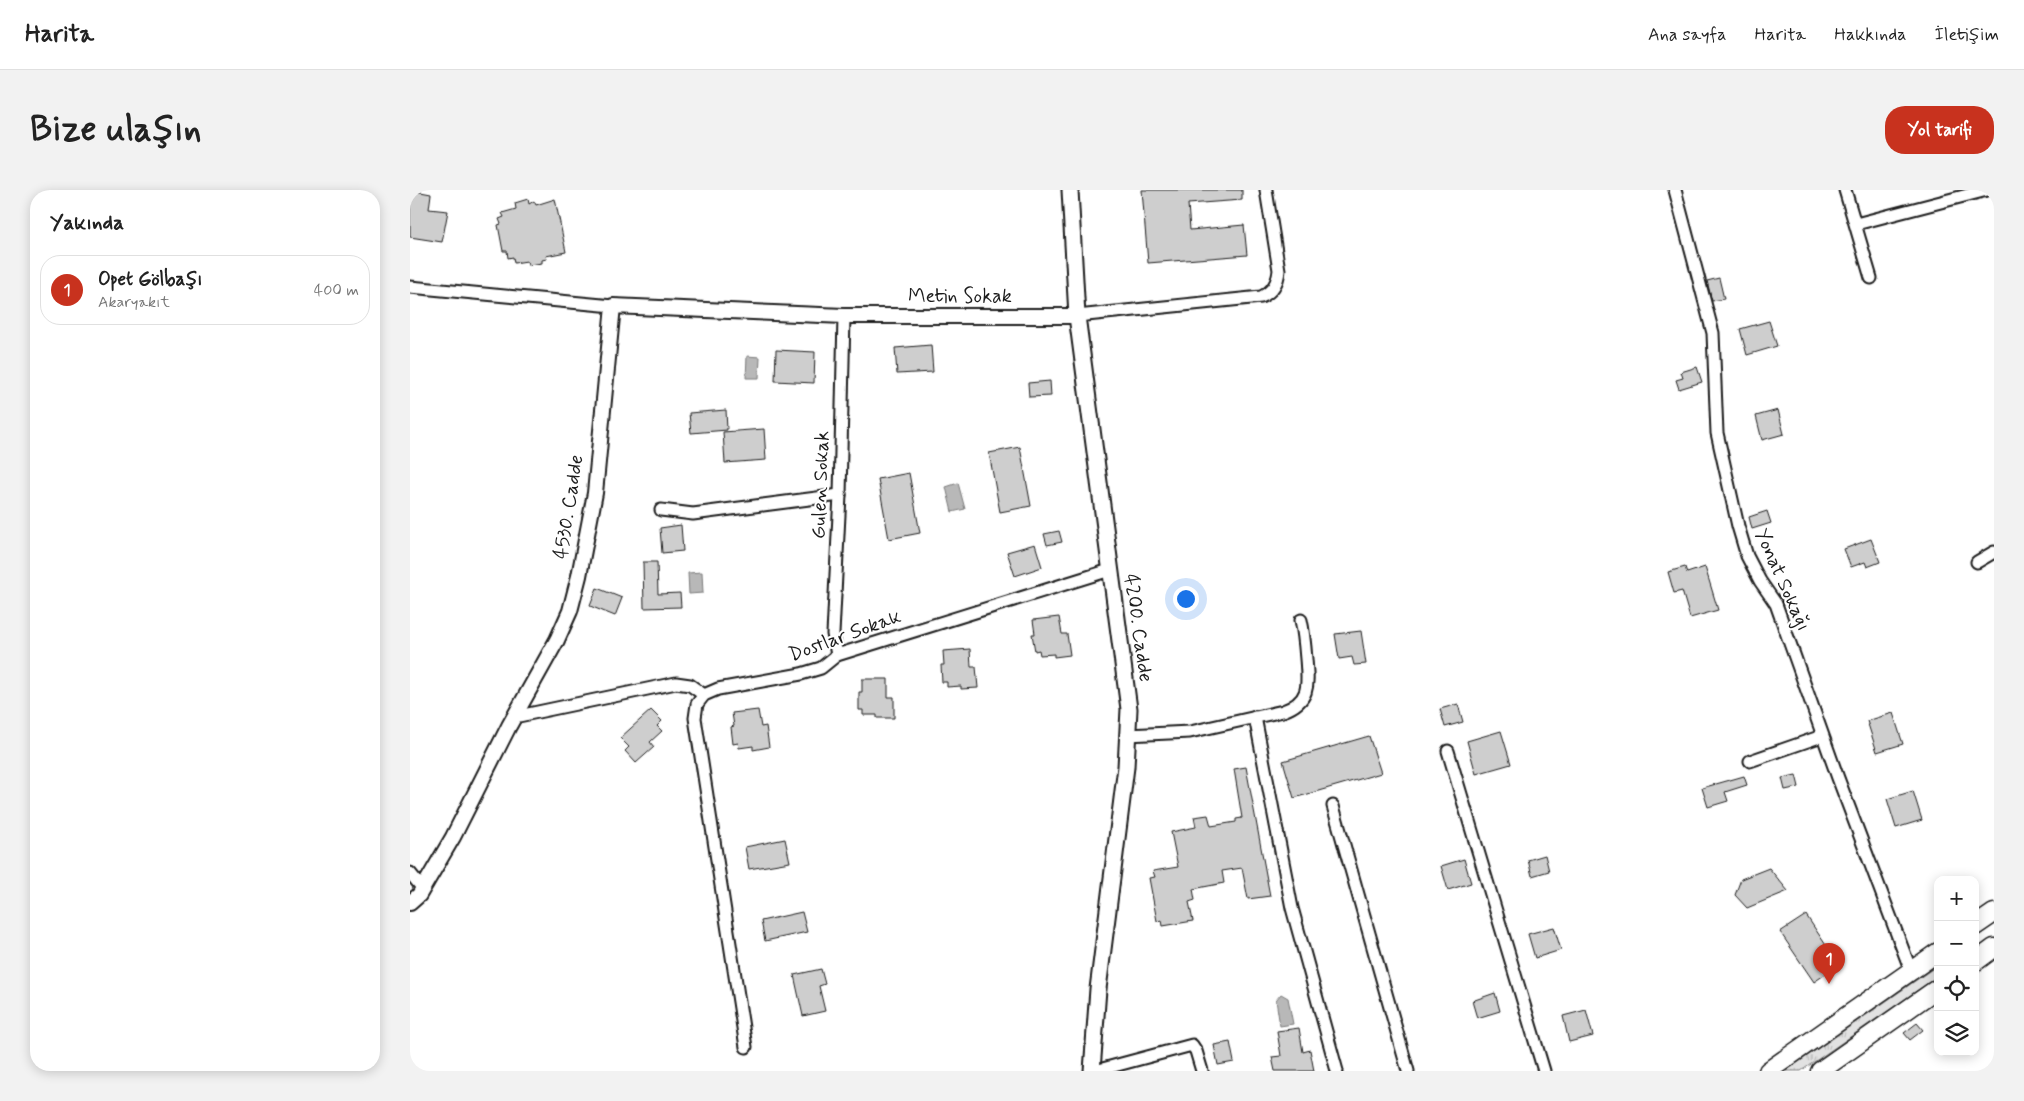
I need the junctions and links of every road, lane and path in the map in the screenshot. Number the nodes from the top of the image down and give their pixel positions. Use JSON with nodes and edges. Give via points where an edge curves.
{"nodes":[{"id":1,"x":1070,"y":190,"type":"edge"},
{"id":2,"x":1266,"y":190,"type":"edge"},
{"id":3,"x":1675,"y":190,"type":"edge"},
{"id":4,"x":1846,"y":190,"type":"edge"},
{"id":5,"x":1987,"y":190,"type":"edge"},
{"id":6,"x":1856,"y":224,"type":"junction"},
{"id":7,"x":1871,"y":278,"type":"dead end"},
{"id":8,"x":410,"y":287,"type":"edge"},
{"id":9,"x":613,"y":306,"type":"junction"},
{"id":10,"x":844,"y":316,"type":"junction"},
{"id":11,"x":1077,"y":316,"type":"junction"},
{"id":12,"x":840,"y":495,"type":"junction"},
{"id":13,"x":662,"y":510,"type":"dead end"},
{"id":14,"x":1994,"y":552,"type":"edge"},
{"id":15,"x":1977,"y":562,"type":"dead end"},
{"id":16,"x":1110,"y":570,"type":"junction"},
{"id":17,"x":1301,"y":620,"type":"dead end"},
{"id":18,"x":837,"y":654,"type":"junction"},
{"id":19,"x":704,"y":695,"type":"junction"},
{"id":20,"x":514,"y":716,"type":"junction"},
{"id":21,"x":1255,"y":717,"type":"junction"},
{"id":22,"x":1127,"y":735,"type":"junction"},
{"id":23,"x":1822,"y":736,"type":"junction"},
{"id":24,"x":1448,"y":751,"type":"dead end"},
{"id":25,"x":1750,"y":762,"type":"dead end"},
{"id":26,"x":1333,"y":806,"type":"dead end"},
{"id":27,"x":410,"y":873,"type":"edge"},
{"id":28,"x":423,"y":889,"type":"junction"},
{"id":29,"x":410,"y":903,"type":"edge"},
{"id":30,"x":1994,"y":913,"type":"edge"},
{"id":31,"x":1979,"y":923,"type":"edge"},
{"id":32,"x":1994,"y":948,"type":"edge"},
{"id":33,"x":1934,"y":955,"type":"edge"},
{"id":34,"x":1979,"y":959,"type":"edge"},
{"id":35,"x":1911,"y":971,"type":"junction"},
{"id":36,"x":1934,"y":991,"type":"edge"},
{"id":37,"x":746,"y":1047,"type":"dead end"},
{"id":38,"x":1094,"y":1071,"type":"edge"},
{"id":39,"x":1202,"y":1071,"type":"edge"},
{"id":40,"x":1337,"y":1071,"type":"edge"},
{"id":41,"x":1408,"y":1071,"type":"edge"},
{"id":42,"x":1544,"y":1071,"type":"edge"},
{"id":43,"x":1768,"y":1071,"type":"edge"},
{"id":44,"x":1820,"y":1071,"type":"edge"}],
"edges":[{"from":1,"to":11,"type":"main road","name":"4200. Cadde"},
{"from":2,"to":11,"type":"street","via":[[1279,270],[1277,282],[1266,295]]},
{"from":3,"to":23,"type":"street","name":"Yonat Sokağı","via":[[1713,334],[1717,433],[1738,526],[1747,556],[1776,604]]},
{"from":4,"to":6,"type":"street"},
{"from":5,"to":6,"type":"street"},
{"from":6,"to":7,"type":"street"},
{"from":8,"to":9,"type":"street"},
{"from":9,"to":10,"type":"street"},
{"from":9,"to":20,"type":"street","name":"4530. Cadde","via":[[595,493],[579,576],[570,611],[557,640]]},
{"from":10,"to":11,"type":"street","name":"Metin Sokak"},
{"from":10,"to":12,"type":"street","name":"Gulen Sokak"},
{"from":11,"to":16,"type":"main road","name":"4200. Cadde"},
{"from":12,"to":13,"type":"street","via":[[693,514]]},
{"from":12,"to":18,"type":"street","name":"Gulen Sokak","via":[[833,634]]},
{"from":14,"to":15,"type":"street"},
{"from":16,"to":18,"type":"street","name":"Dostlar Sokak"},
{"from":16,"to":22,"type":"main road","name":"4200. Cadde","via":[[1129,709]]},
{"from":17,"to":21,"type":"street","via":[[1308,683],[1305,694],[1290,708]]},
{"from":18,"to":19,"type":"street","name":"Dostlar Sokak","via":[[821,668],[718,689]]},
{"from":19,"to":20,"type":"street","via":[[690,685],[676,683]]},
{"from":19,"to":37,"type":"street","via":[[697,704],[695,718]]},
{"from":20,"to":28,"type":"street","name":"4530. Cadde"},
{"from":21,"to":22,"type":"street","via":[[1190,732]]},
{"from":21,"to":40,"type":"street","via":[[1292,908]]},
{"from":22,"to":38,"type":"main road","name":"4200. Cadde","via":[[1126,767],[1098,989]]},
{"from":23,"to":25,"type":"street"},
{"from":23,"to":35,"type":"street","name":"Yonat Sokağı"},
{"from":24,"to":42,"type":"street"},
{"from":26,"to":41,"type":"street"},
{"from":27,"to":28,"type":"street"},
{"from":28,"to":29,"type":"street","name":"4530. Cadde"},
{"from":30,"to":31,"type":"main road"},
{"from":32,"to":34,"type":"main road"},
{"from":33,"to":35,"type":"main road"},
{"from":35,"to":43,"type":"main road"},
{"from":36,"to":44,"type":"main road"},
{"from":38,"to":39,"type":"street","via":[[1192,1045]]}]}
